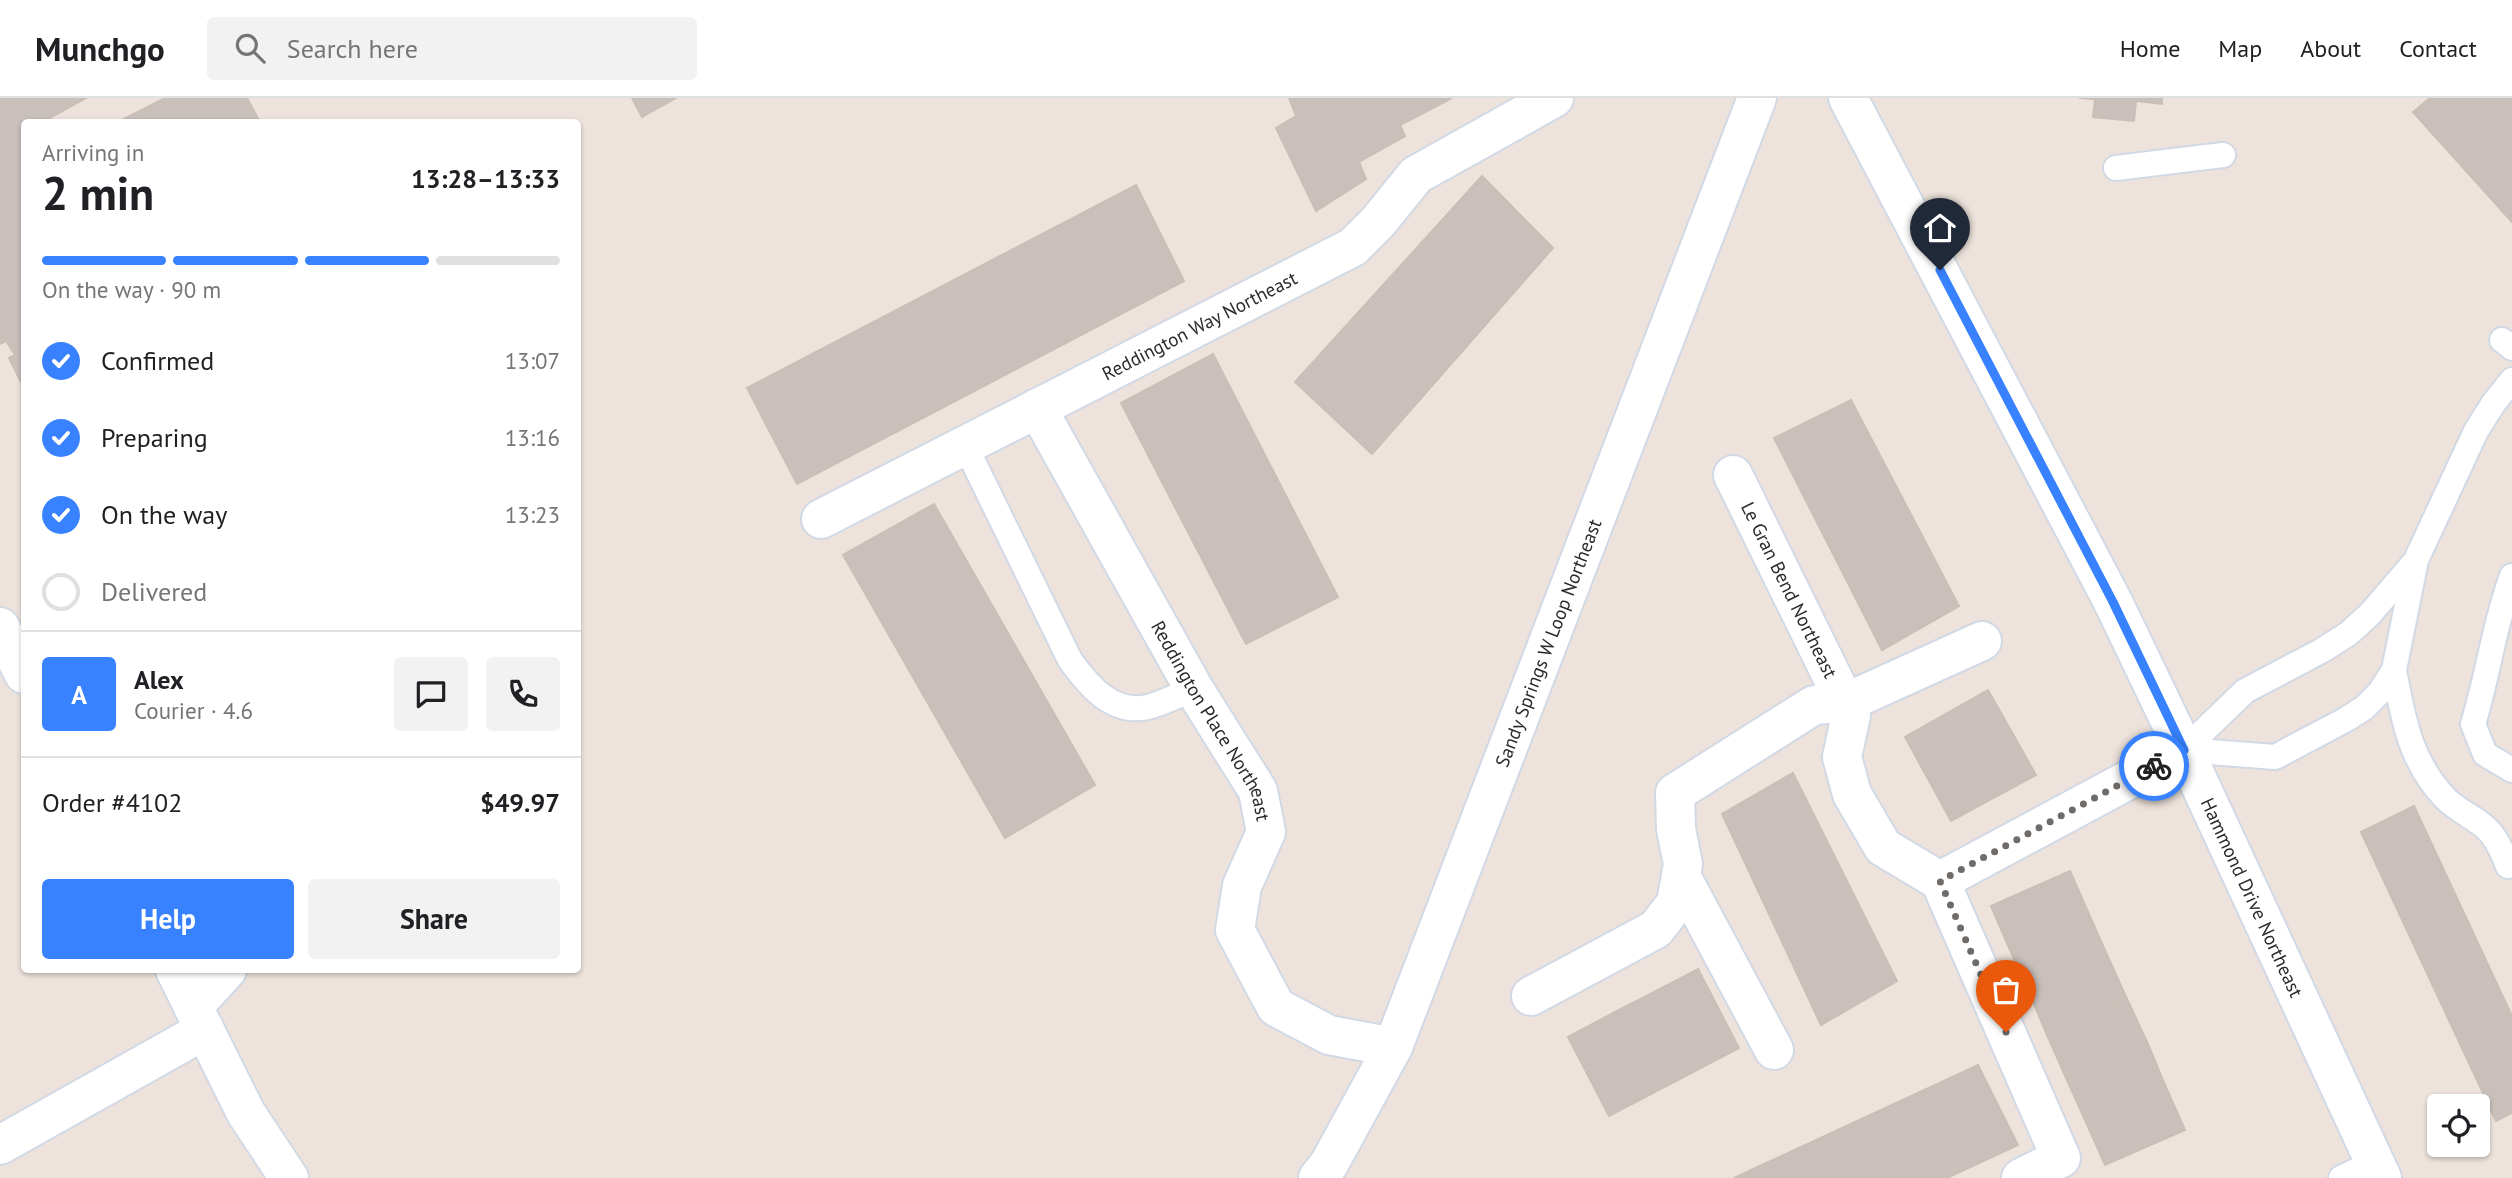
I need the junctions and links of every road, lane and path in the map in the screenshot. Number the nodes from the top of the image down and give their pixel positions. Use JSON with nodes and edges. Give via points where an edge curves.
{"nodes":[{"id":1,"x":1554,"y":98,"type":"edge"},
{"id":2,"x":1757,"y":98,"type":"edge"},
{"id":3,"x":1848,"y":98,"type":"edge"},
{"id":4,"x":2223,"y":155,"type":"dead end"},
{"id":5,"x":2116,"y":168,"type":"dead end"},
{"id":6,"x":2512,"y":380,"type":"edge"},
{"id":7,"x":1037,"y":408,"type":"junction"},
{"id":8,"x":965,"y":446,"type":"junction"},
{"id":9,"x":1733,"y":475,"type":"dead end"},
{"id":10,"x":821,"y":519,"type":"dead end"},
{"id":11,"x":2416,"y":560,"type":"junction"},
{"id":12,"x":2512,"y":576,"type":"edge"},
{"id":13,"x":0,"y":627,"type":"edge"},
{"id":14,"x":1982,"y":641,"type":"dead end"},
{"id":15,"x":21,"y":668,"type":"edge"},
{"id":16,"x":2394,"y":670,"type":"junction"},
{"id":17,"x":1194,"y":689,"type":"junction"},
{"id":18,"x":1845,"y":703,"type":"junction"},
{"id":19,"x":2184,"y":750,"type":"junction"},
{"id":20,"x":2512,"y":770,"type":"edge"},
{"id":21,"x":2508,"y":866,"type":"dead end"},
{"id":22,"x":1681,"y":876,"type":"junction"},
{"id":23,"x":1940,"y":881,"type":"junction"},
{"id":24,"x":176,"y":973,"type":"edge"},
{"id":25,"x":225,"y":973,"type":"edge"},
{"id":26,"x":1531,"y":996,"type":"dead end"},
{"id":27,"x":199,"y":1018,"type":"junction"},
{"id":28,"x":1393,"y":1047,"type":"junction"},
{"id":29,"x":1774,"y":1050,"type":"dead end"},
{"id":30,"x":0,"y":1145,"type":"edge"},
{"id":31,"x":2378,"y":1170,"type":"edge"},
{"id":32,"x":289,"y":1178,"type":"edge"},
{"id":33,"x":1318,"y":1178,"type":"edge"},
{"id":34,"x":2021,"y":1178,"type":"edge"},
{"id":35,"x":2341,"y":1178,"type":"edge"}],
"edges":[{"from":1,"to":7,"type":"street","name":"Reddington Way Northeast","via":[[1416,175],[1353,247]]},
{"from":2,"to":28,"type":"street","name":"Sandy Springs W Loop Northeast"},
{"from":3,"to":19,"type":"street","name":"Hammond Drive Northeast","via":[[2096,570]]},
{"from":4,"to":5,"type":"lane"},
{"from":6,"to":11,"type":"lane","via":[[2476,431]]},
{"from":7,"to":8,"type":"street","name":"Reddington Way Northeast"},
{"from":7,"to":17,"type":"street","name":"Reddington Place Northeast"},
{"from":8,"to":10,"type":"street","name":"Reddington Way Northeast"},
{"from":8,"to":17,"type":"lane","via":[[1070,660],[1091,689],[1121,707],[1146,707]]},
{"from":9,"to":18,"type":"street","name":"Le Gran Bend Northeast"},
{"from":11,"to":16,"type":"lane"},
{"from":11,"to":19,"type":"lane","via":[[2348,634],[2245,691]]},
{"from":12,"to":20,"type":"lane","via":[[2473,724],[2485,754]]},
{"from":13,"to":15,"type":"street"},
{"from":14,"to":18,"type":"street","name":"Le Gran Bend Northeast"},
{"from":16,"to":19,"type":"lane","via":[[2364,708],[2275,757]]},
{"from":16,"to":21,"type":"lane","via":[[2404,727],[2415,756],[2447,800],[2486,828]]},
{"from":17,"to":28,"type":"street","name":"Reddington Place Northeast","via":[[1258,791],[1266,832],[1242,886],[1235,930],[1276,1007],[1329,1035]]},
{"from":18,"to":22,"type":"street","name":"Le Gran Bend Northeast","via":[[1814,705],[1675,793]]},
{"from":18,"to":23,"type":"street","name":"Le Gran Bend Northeast","via":[[1851,715],[1842,757],[1852,794],[1883,847]]},
{"from":19,"to":23,"type":"street"},
{"from":19,"to":31,"type":"street","name":"Hammond Drive Northeast"},
{"from":22,"to":26,"type":"street","name":"Le Gran Bend Northeast","via":[[1676,903],[1656,929]]},
{"from":22,"to":29,"type":"street"},
{"from":23,"to":34,"type":"street","via":[[2062,1158]]},
{"from":24,"to":27,"type":"street"},
{"from":25,"to":27,"type":"street"},
{"from":27,"to":30,"type":"street"},
{"from":27,"to":32,"type":"street","via":[[246,1113]]},
{"from":28,"to":33,"type":"street","name":"Sandy Springs W Loop Northeast"},
{"from":31,"to":35,"type":"lane"}]}
